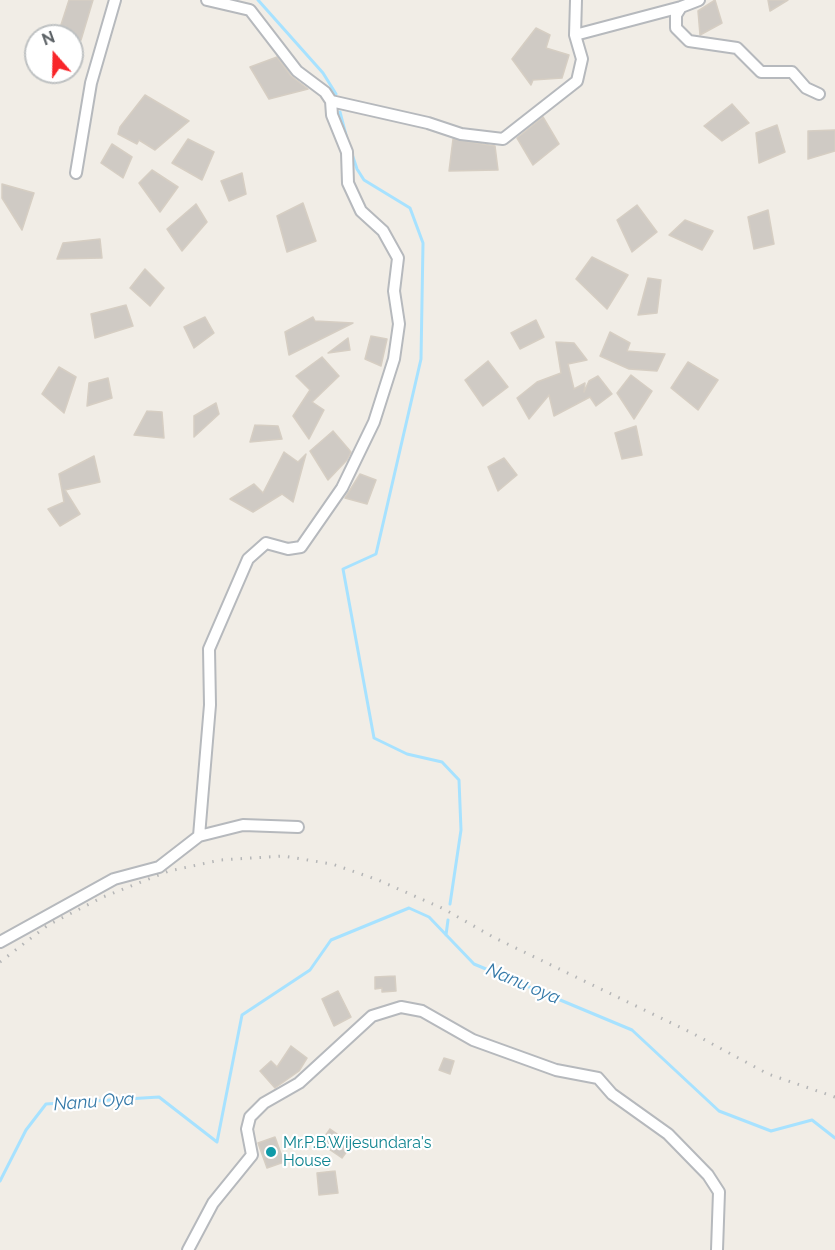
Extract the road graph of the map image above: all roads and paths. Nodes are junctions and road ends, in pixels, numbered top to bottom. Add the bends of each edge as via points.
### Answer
1 (115, 0) edge
2 (207, 0) edge
3 (576, 0) edge
4 (699, 0) edge
5 (681, 6) junction
6 (575, 35) junction
7 (819, 94) dead end
8 (331, 101) junction
9 (76, 173) dead end
10 (298, 827) dead end
11 (199, 836) junction
12 (0, 942) edge
13 (189, 1250) edge
14 (717, 1250) edge

1 - 9 street via 91,83
2 - 8 street via 250,10 297,71
3 - 6 street
4 - 5 street
5 - 6 street
5 - 7 street via 676,28 689,41 737,48 761,72 792,72 806,88
6 - 8 street via 582,59 577,81 502,139 461,134
8 - 11 street via 332,115 347,152 348,183 361,211 382,231 398,258 393,291 399,324 394,359 374,422 342,488 301,547 288,549 266,543 248,559 209,649 210,705
10 - 11 street via 243,825
11 - 12 street via 159,867 114,879
13 - 14 street via 213,1203 252,1155 250,1117 264,1103 300,1083 372,1016 401,1007 422,1011 483,1043 556,1070 598,1078 612,1094 668,1134 708,1175 719,1192

